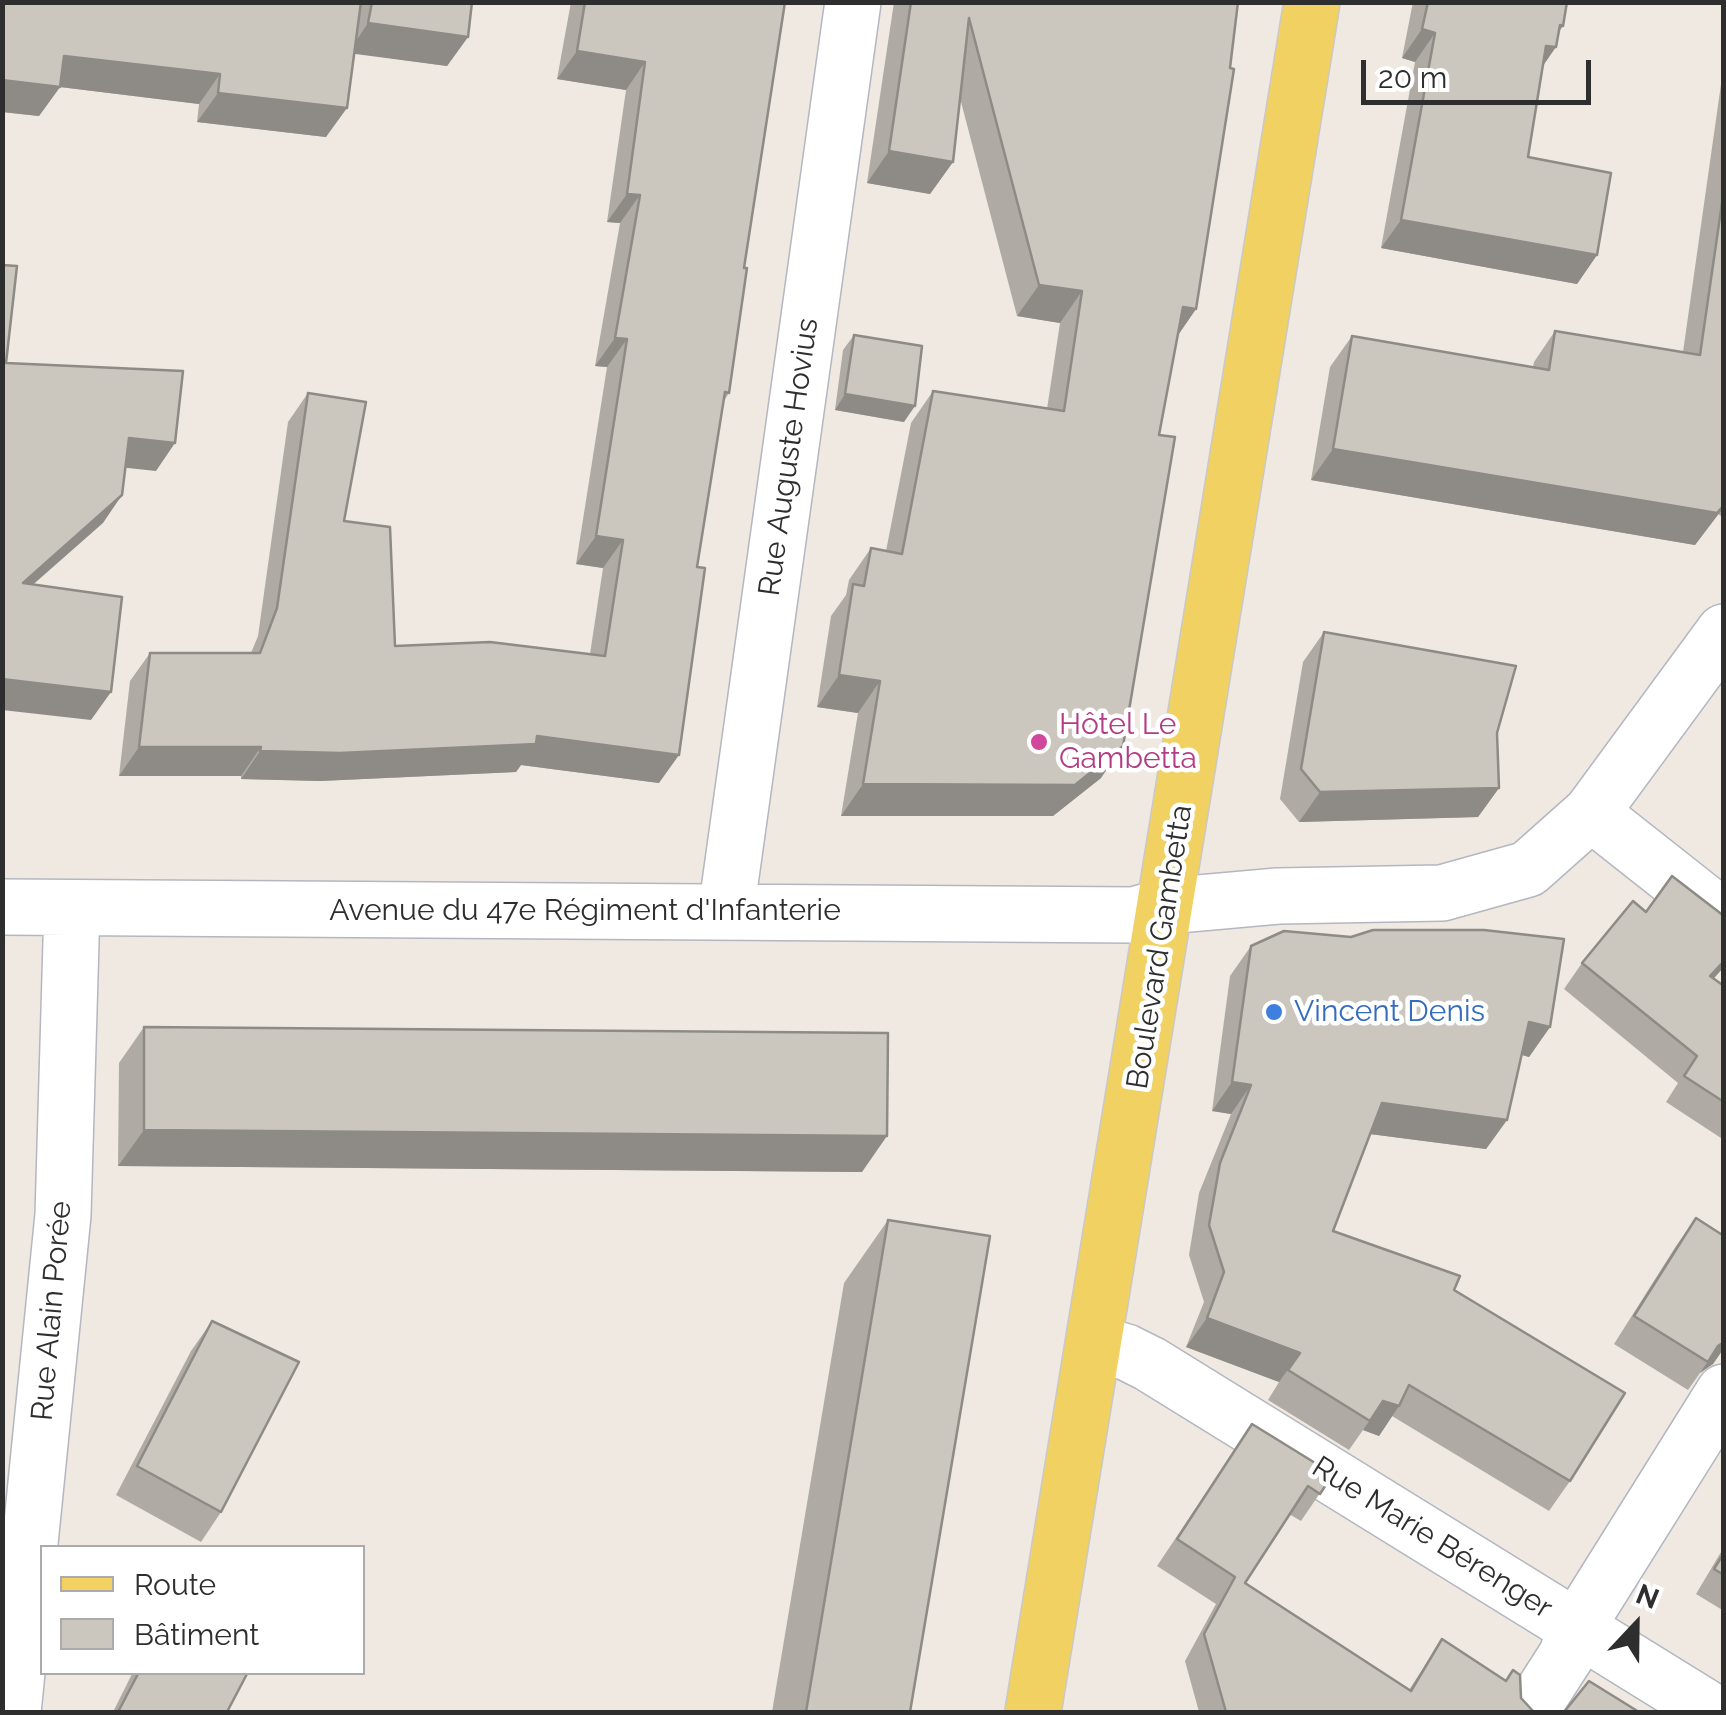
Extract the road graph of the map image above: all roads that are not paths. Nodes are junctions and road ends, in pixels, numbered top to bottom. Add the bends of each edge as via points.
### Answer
1 (853, 2) edge
2 (1312, 2) edge
3 (1724, 632) edge
4 (1591, 813) junction
5 (1166, 906) junction
6 (2, 907) edge
7 (72, 908) junction
8 (726, 912) junction
9 (1724, 918) edge
10 (1094, 1343) junction
11 (1724, 1392) edge
12 (1576, 1627) junction
13 (13, 1712) edge
14 (1033, 1712) edge
15 (1530, 1712) edge
16 (1713, 1712) edge

1 - 8 street, Rue Auguste Hovius
2 - 5 main road, Boulevard Gambetta
3 - 4 street, Avenue du 47e Régiment d'Infanterie
4 - 5 street, Avenue du 47e Régiment d'Infanterie via 1528,869 1442,894 1278,896
4 - 9 street
5 - 8 street, Avenue du 47e Régiment d'Infanterie via 1134,915
5 - 10 main road, Boulevard Gambetta
6 - 7 street, Avenue du 47e Régiment d'Infanterie
7 - 8 street, Avenue du 47e Régiment d'Infanterie
7 - 13 street, Rue Alain Porée via 63,1215
10 - 12 street, Rue Marie Bérenger via 1150,1364
10 - 14 main road, Boulevard Gambetta
11 - 12 street
12 - 15 street via 1566,1656
12 - 16 street, Rue Marie Bérenger

